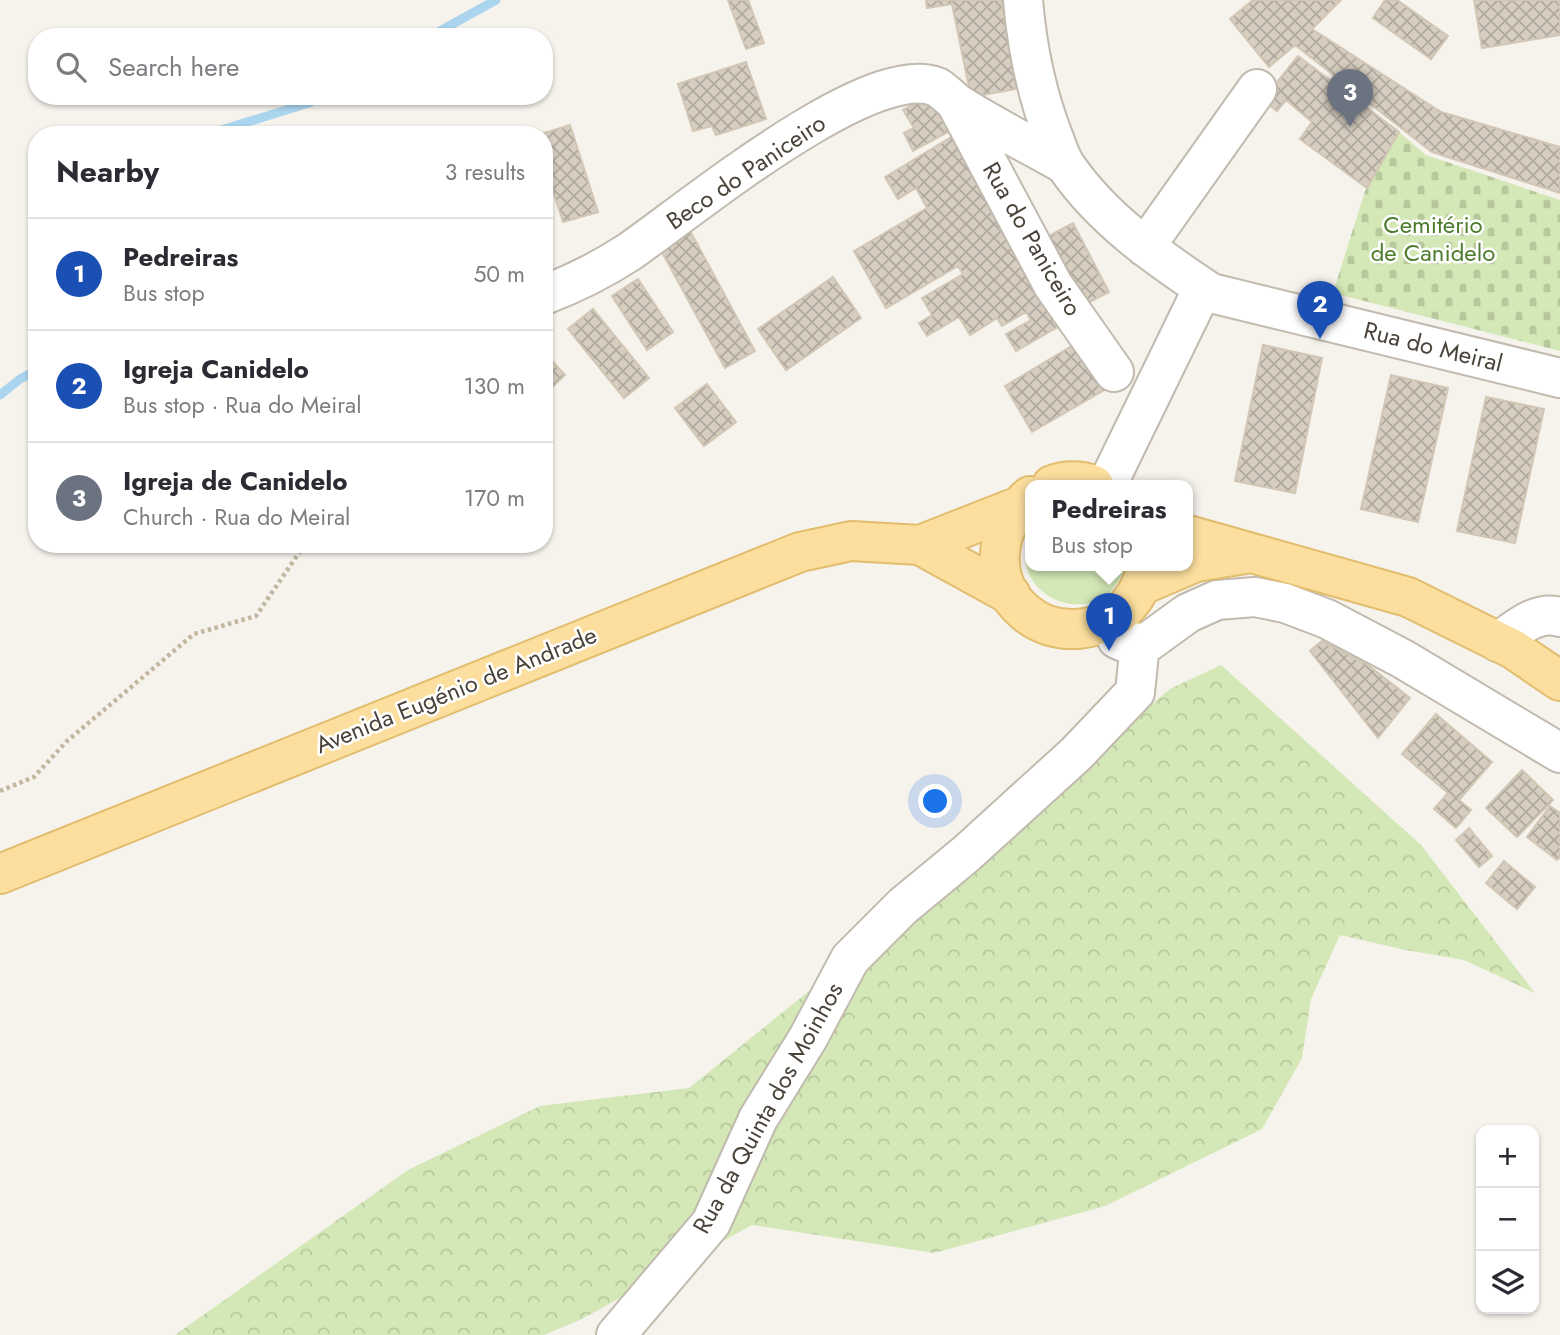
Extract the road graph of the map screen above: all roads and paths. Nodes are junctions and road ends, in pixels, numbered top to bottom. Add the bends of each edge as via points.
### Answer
1 (1023, 0) edge
2 (1257, 89) dead end
3 (956, 103) junction
4 (1064, 164) junction
5 (1145, 247) junction
6 (1203, 288) junction
7 (553, 291) edge
8 (1114, 372) dead end
9 (1560, 378) edge
10 (1109, 480) edge
11 (1024, 501) edge
12 (1193, 536) edge
13 (920, 545) junction
14 (299, 553) edge
15 (1254, 553) junction
16 (1193, 563) edge
17 (1144, 575) edge
18 (1011, 595) junction
19 (1560, 617) edge
20 (1093, 627) junction
21 (1499, 642) junction
22 (1140, 643) junction
23 (1560, 681) edge
24 (1560, 753) edge
25 (0, 791) edge
26 (0, 874) edge
27 (617, 1335) edge

1 - 4 street via 1042,108
2 - 5 street
3 - 4 street, Beco do Paniceiro
3 - 7 street, Beco do Paniceiro via 937,87 915,83 873,93 803,128 627,253
3 - 8 street, Rua do Paniceiro via 1053,285
4 - 5 street, Rua do Meiral via 1097,203
5 - 6 street, Rua do Meiral
6 - 9 street, Rua do Meiral
6 - 10 street
11 - 13 main road, Avenida Eugénio de Andrade
11 - 18 main road, Avenida Eugénio de Andrade via 1005,527 999,549 1001,573
12 - 15 main road
13 - 18 main road, Avenida Eugénio de Andrade
13 - 26 main road, Avenida Eugénio de Andrade via 851,541 800,552
14 - 25 path via 256,616 194,634 66,741 34,777
15 - 16 main road
15 - 21 main road via 1408,597
17 - 20 main road via 1129,604
18 - 20 main road, Avenida Eugénio de Andrade via 1026,613 1046,625
19 - 21 street via 1538,616
20 - 22 street via 1126,643
21 - 23 main road
22 - 24 street via 1217,600 1255,597 1285,603 1402,659
22 - 27 street, Rua da Quinta dos Moinhos via 1135,692 1076,754 903,906 850,959 758,1119 711,1223

